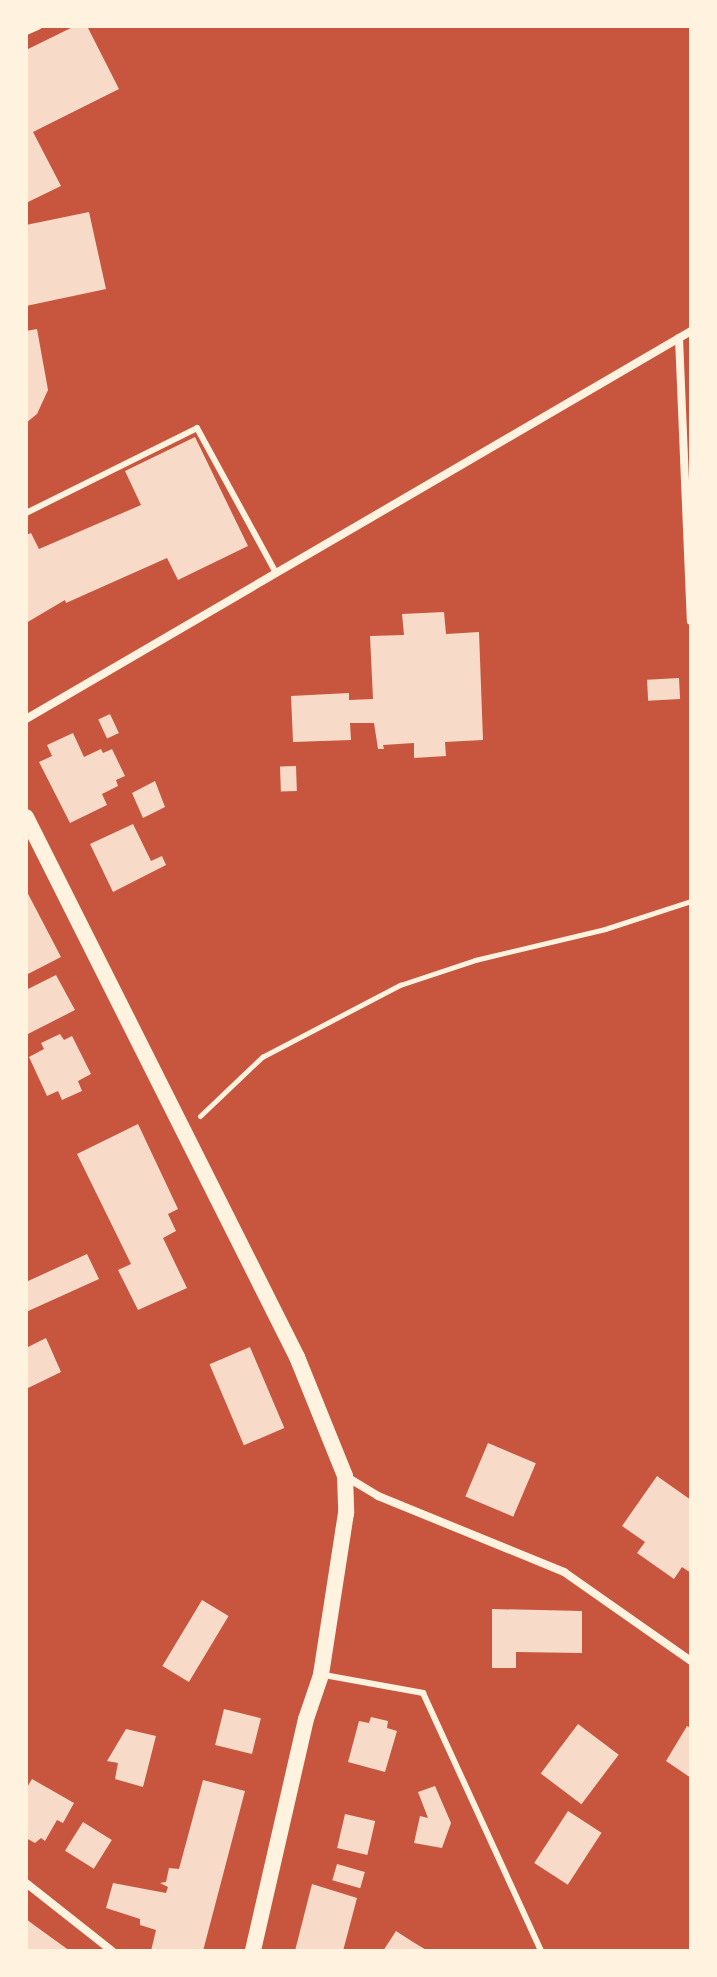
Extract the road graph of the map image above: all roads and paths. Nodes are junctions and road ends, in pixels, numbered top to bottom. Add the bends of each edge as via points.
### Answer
1 (38, 26) edge
2 (26, 31) edge
3 (691, 331) edge
4 (679, 338) junction
5 (26, 513) edge
6 (276, 573) junction
7 (691, 621) edge
8 (26, 719) edge
9 (26, 817) edge
10 (691, 901) edge
11 (185, 1130) junction
12 (345, 1476) junction
13 (691, 1661) edge
14 (321, 1675) junction
15 (26, 1883) edge
16 (112, 1951) edge
17 (253, 1951) edge
18 (541, 1951) edge

1 - 2 street
3 - 4 street
4 - 6 street
4 - 7 street
5 - 6 lane via 197,428
6 - 8 street
9 - 11 main road
10 - 11 path via 400,985 262,1057
11 - 12 main road via 297,1357
12 - 13 street via 378,1496 564,1572
12 - 14 main road via 346,1513
14 - 17 main road via 306,1719
14 - 18 lane via 423,1693
15 - 16 street

